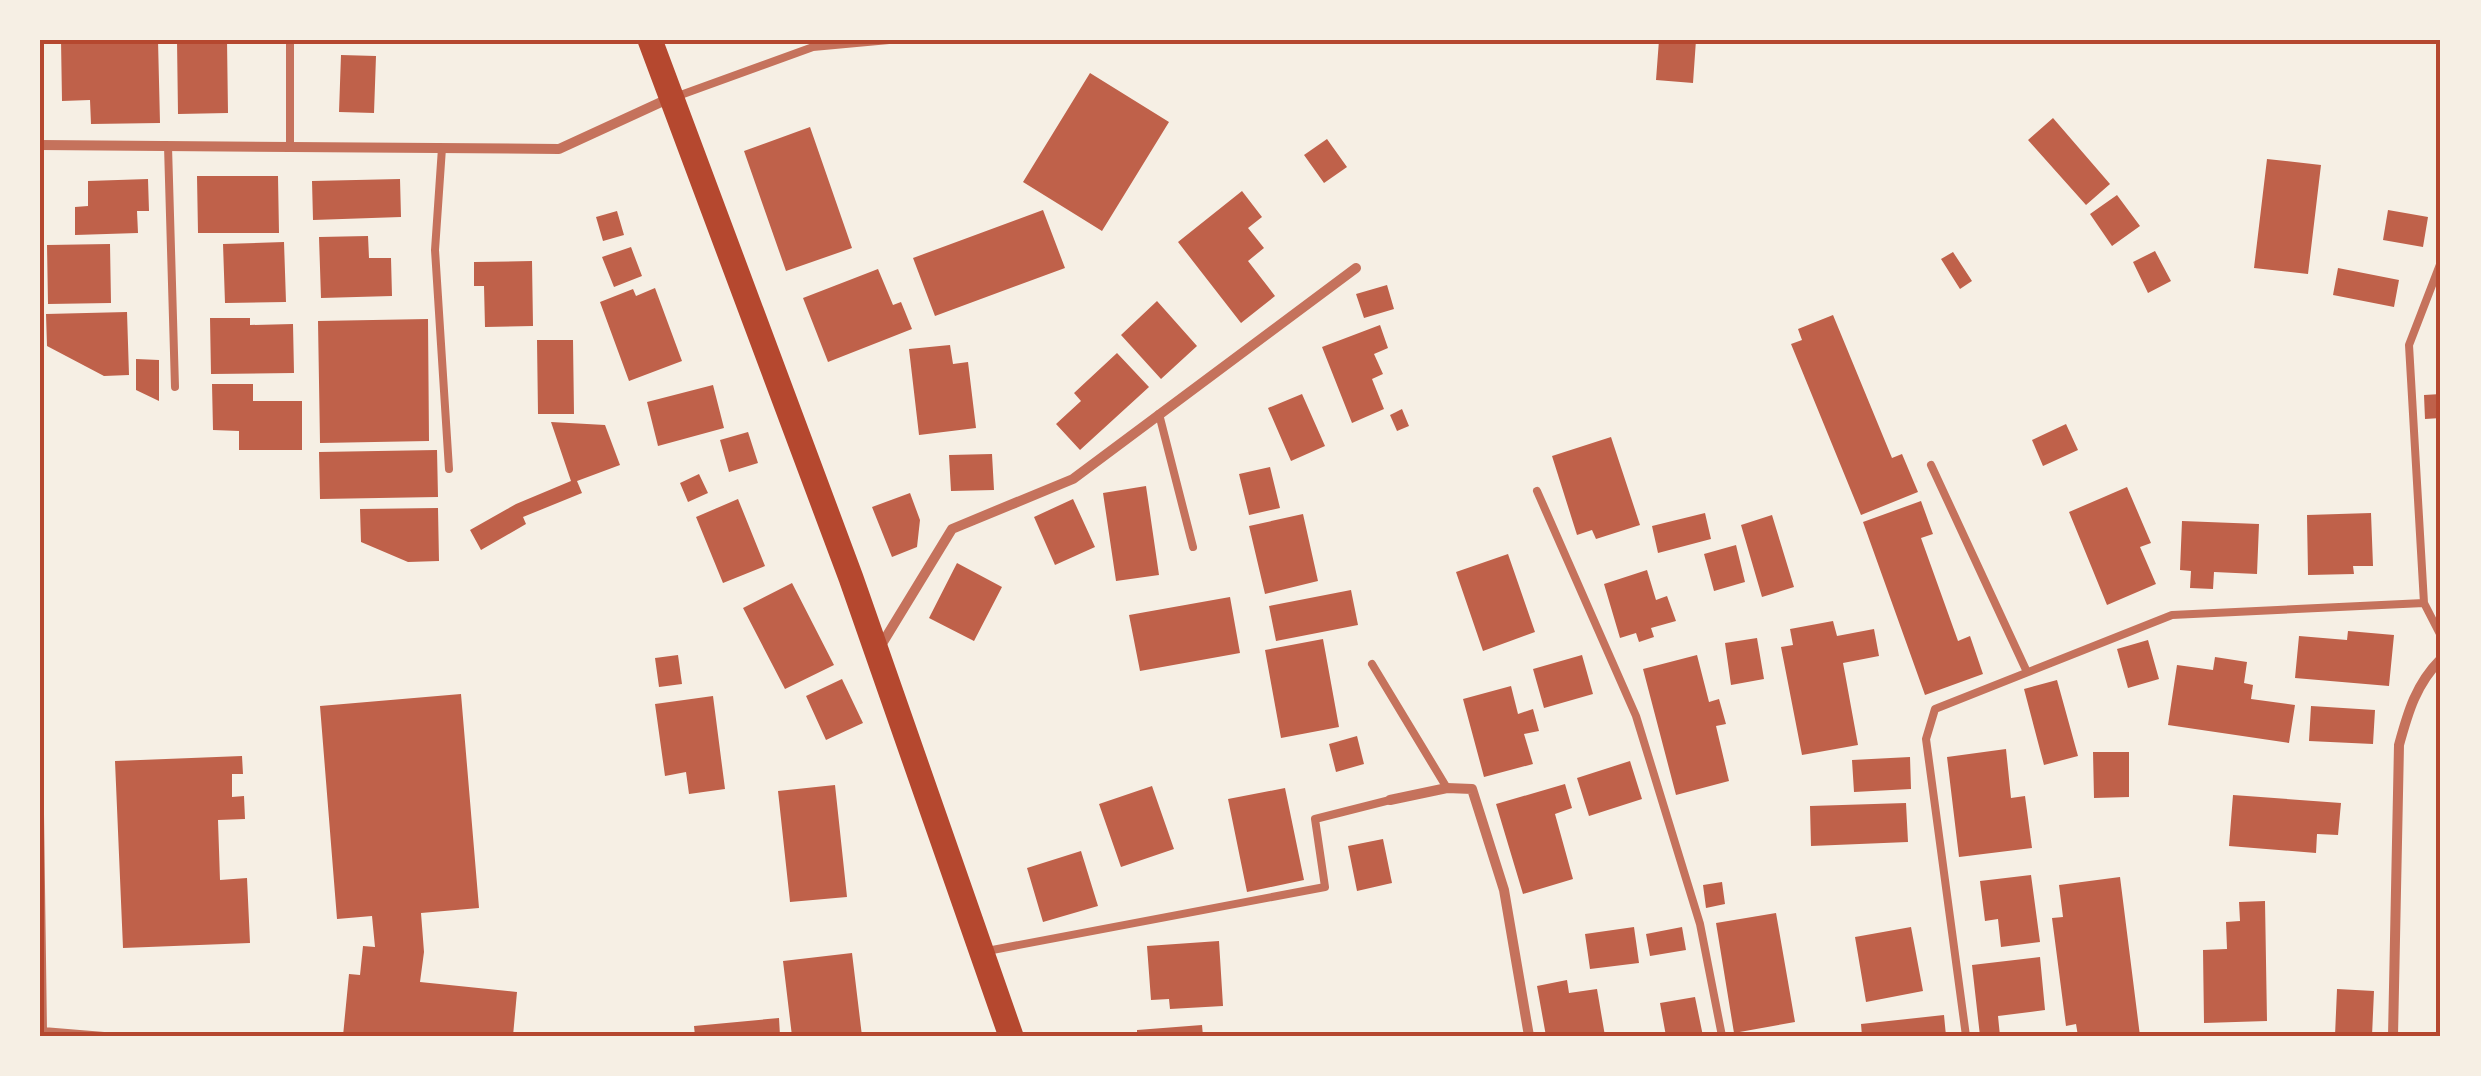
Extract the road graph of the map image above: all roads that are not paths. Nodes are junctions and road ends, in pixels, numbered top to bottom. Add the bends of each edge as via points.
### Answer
1 (290, 40) edge
2 (650, 40) edge
3 (890, 40) edge
4 (670, 98) junction
5 (40, 145) edge
6 (168, 146) junction
7 (290, 148) junction
8 (442, 148) junction
9 (2441, 262) edge
10 (1356, 268) dead end
11 (175, 387) dead end
12 (1160, 414) junction
13 (1931, 465) dead end
14 (449, 469) dead end
15 (1537, 492) dead end
16 (1193, 546) dead end
17 (2424, 602) junction
18 (2441, 636) edge
19 (876, 652) junction
20 (2441, 659) edge
21 (1372, 664) dead end
22 (2026, 672) junction
23 (1446, 788) junction
24 (1390, 800) joint
25 (40, 814) edge
26 (982, 952) junction
27 (104, 1036) edge
28 (1011, 1036) edge
29 (1529, 1036) edge
30 (1722, 1036) edge
31 (1966, 1036) edge
32 (2393, 1036) edge

1 - 7 lane
2 - 4 main road
3 - 4 lane via 813,47
4 - 8 street via 559,149
4 - 19 main road
5 - 6 street
6 - 7 street
6 - 11 lane
7 - 8 street
8 - 14 lane via 435,250
9 - 17 lane via 2409,345
10 - 12 street
12 - 16 lane
12 - 19 street via 1072,479 952,529
13 - 22 lane
15 - 30 lane via 1636,716 1700,924
17 - 18 lane
17 - 22 lane via 2172,615
19 - 26 main road
20 - 32 street via 2408,708 2399,745
21 - 23 lane
22 - 31 lane via 1935,709 1926,739
23 - 24 street
23 - 29 street via 1472,789 1504,890
24 - 26 lane via 1315,819 1325,887
25 - 27 lane via 43,1030
26 - 28 main road

